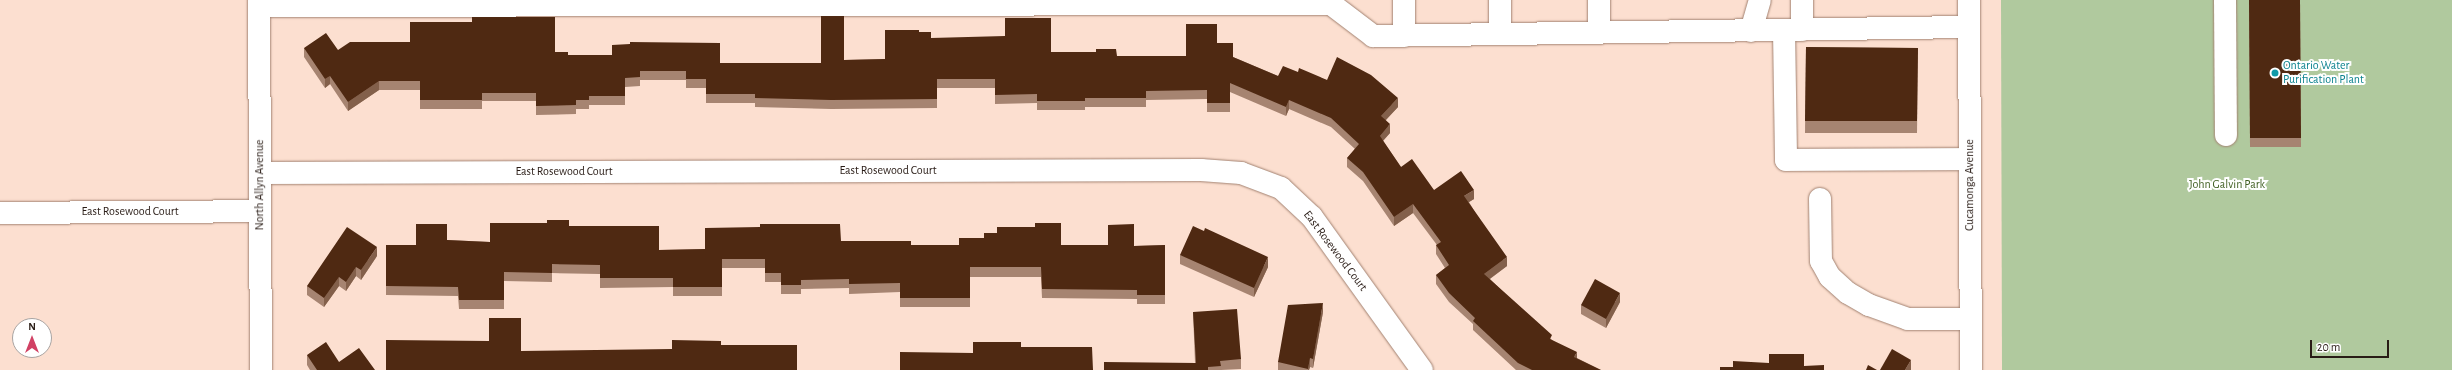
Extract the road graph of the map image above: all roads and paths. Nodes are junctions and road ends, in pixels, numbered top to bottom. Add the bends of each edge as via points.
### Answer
1 (1404, 0) edge
2 (1500, 0) edge
3 (1599, 0) edge
4 (1760, 0) edge
5 (1802, 0) edge
6 (1969, 0) edge
7 (2225, 0) edge
8 (1331, 2) edge
9 (259, 3) edge
10 (1969, 27) junction
11 (1793, 30) junction
12 (1751, 31) junction
13 (1600, 33) junction
14 (1500, 34) junction
15 (1404, 36) junction
16 (2226, 136) dead end
17 (1970, 159) junction
18 (260, 173) junction
19 (1820, 199) dead end
20 (260, 211) junction
21 (0, 213) edge
22 (1971, 319) junction
23 (261, 370) edge
24 (1422, 370) edge
25 (1971, 370) edge

1 - 15 street
2 - 14 street
3 - 13 street
4 - 12 street
5 - 11 street
6 - 10 street, Cucamonga Avenue
7 - 16 street
8 - 9 street
8 - 15 street via 1373,36
9 - 18 street, North Allyn Avenue
10 - 11 street
10 - 17 street, Cucamonga Avenue
11 - 12 street
11 - 17 street via 1786,160
12 - 13 street
13 - 14 street
14 - 15 street
17 - 22 street, Cucamonga Avenue
18 - 20 street, North Allyn Avenue
18 - 24 street, East Rosewood Court via 1193,170 1241,173 1281,188 1312,217
19 - 22 street via 1821,260 1830,277 1848,293 1869,305 1908,319
20 - 21 street, East Rosewood Court
20 - 23 street, North Allyn Avenue
22 - 25 street, Cucamonga Avenue

